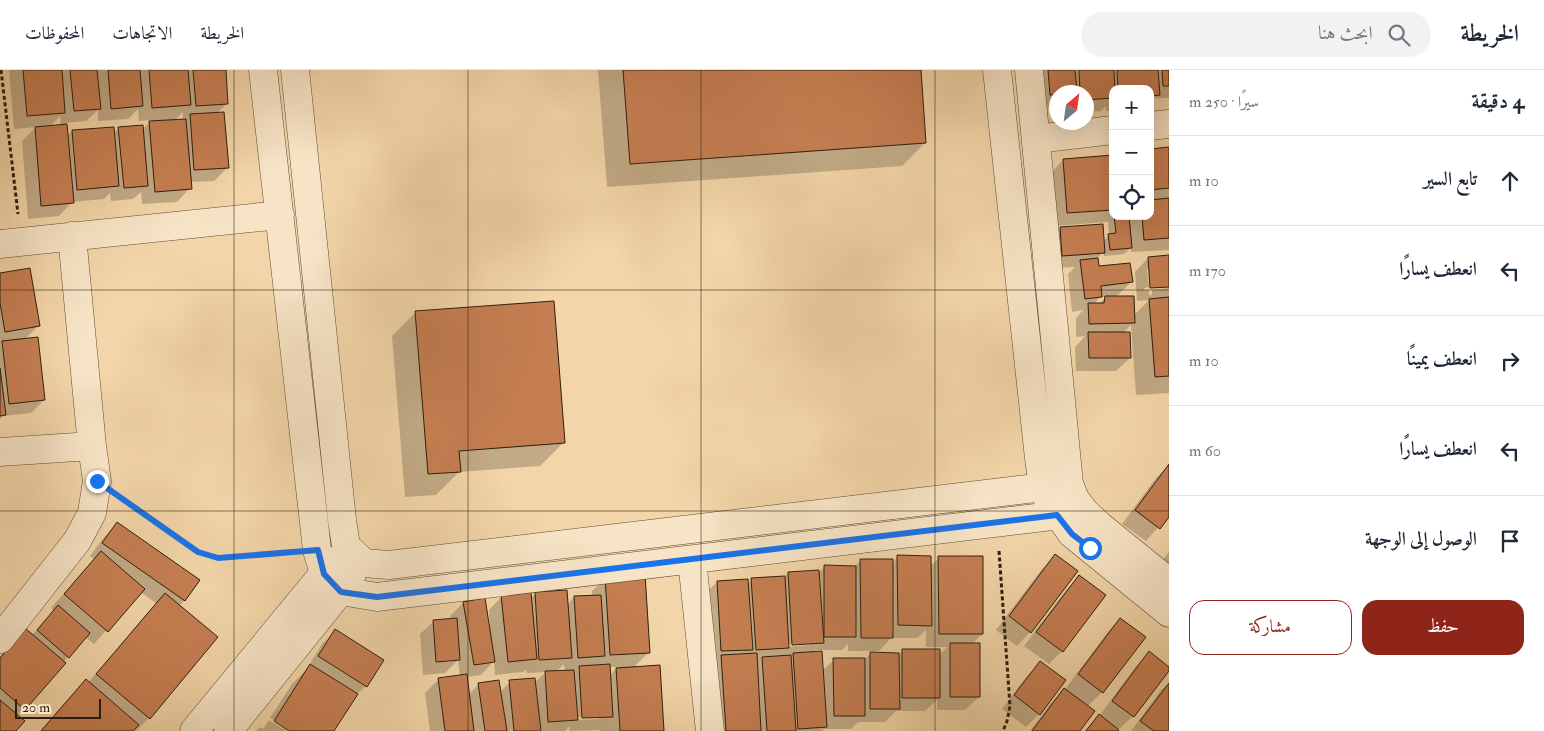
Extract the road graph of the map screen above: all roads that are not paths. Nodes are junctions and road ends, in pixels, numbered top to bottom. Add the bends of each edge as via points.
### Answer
1 (264, 70) edge
2 (295, 70) edge
3 (997, 70) edge
4 (1029, 70) edge
5 (1169, 124) edge
6 (1154, 126) edge
7 (1109, 131) edge
8 (1037, 149) junction
9 (1007, 164) junction
10 (280, 214) junction
11 (72, 236) junction
12 (11, 243) edge
13 (92, 446) junction
14 (0, 452) edge
15 (1056, 485) junction
16 (1085, 512) junction
17 (1057, 515) junction
18 (355, 555) junction
19 (692, 560) junction
20 (327, 572) junction
21 (1169, 582) edge
22 (1169, 613) edge
23 (0, 640) edge
24 (194, 731) edge
25 (228, 731) edge
26 (710, 731) edge

1 - 10 street
2 - 18 street via 342,520
3 - 9 street
4 - 8 street
5 - 6 street
7 - 8 street
8 - 9 street
8 - 15 street
9 - 15 street via 1039,458
10 - 11 street
10 - 20 street
11 - 12 street
11 - 13 street
13 - 14 street
13 - 23 street via 97,481 92,513 77,541
15 - 16 street via 1075,499
15 - 17 street via 1049,502
15 - 18 street via 389,565
16 - 17 street
16 - 21 street
17 - 19 street
17 - 22 street via 1072,534
18 - 20 street
19 - 20 street via 377,597
19 - 26 street
20 - 24 street
20 - 25 street

